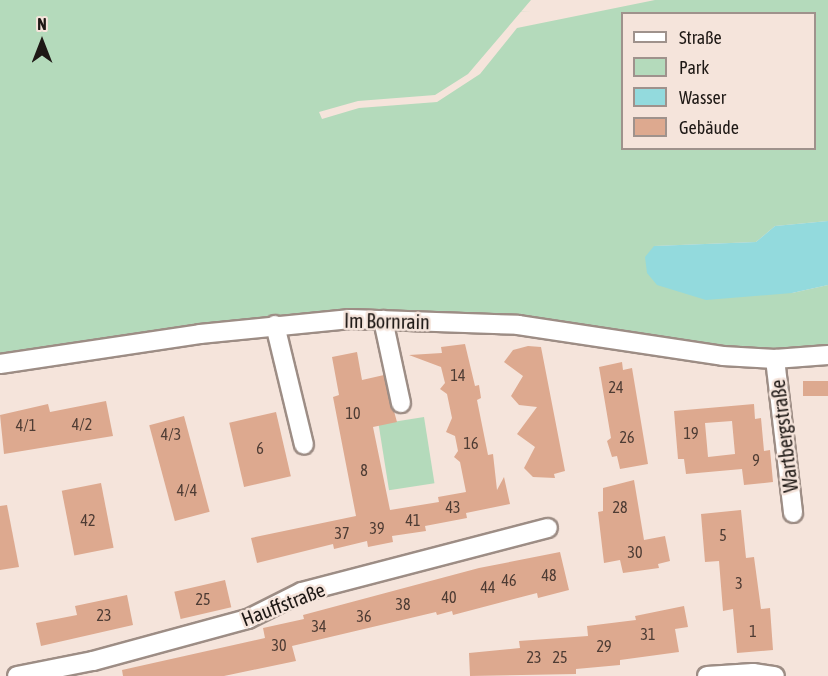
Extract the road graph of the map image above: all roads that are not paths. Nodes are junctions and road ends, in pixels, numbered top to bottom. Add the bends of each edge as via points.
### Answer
1 (383, 320) junction
2 (275, 325) junction
3 (828, 355) edge
4 (775, 359) junction
5 (0, 364) edge
6 (401, 403) dead end
7 (304, 445) dead end
8 (793, 513) dead end
9 (548, 528) dead end
10 (96, 668) edge
11 (17, 676) edge
12 (706, 676) edge
13 (775, 676) edge

1 - 2 street, Im Bornrain
1 - 4 street, Im Bornrain via 518,326 643,346
1 - 6 street
2 - 5 street, Im Bornrain
2 - 7 street
3 - 4 street, Im Bornrain
4 - 8 street, Wartbergstraße
9 - 10 street, Hauffstraße via 302,592 248,619
10 - 11 street, Hauffstraße
12 - 13 street

